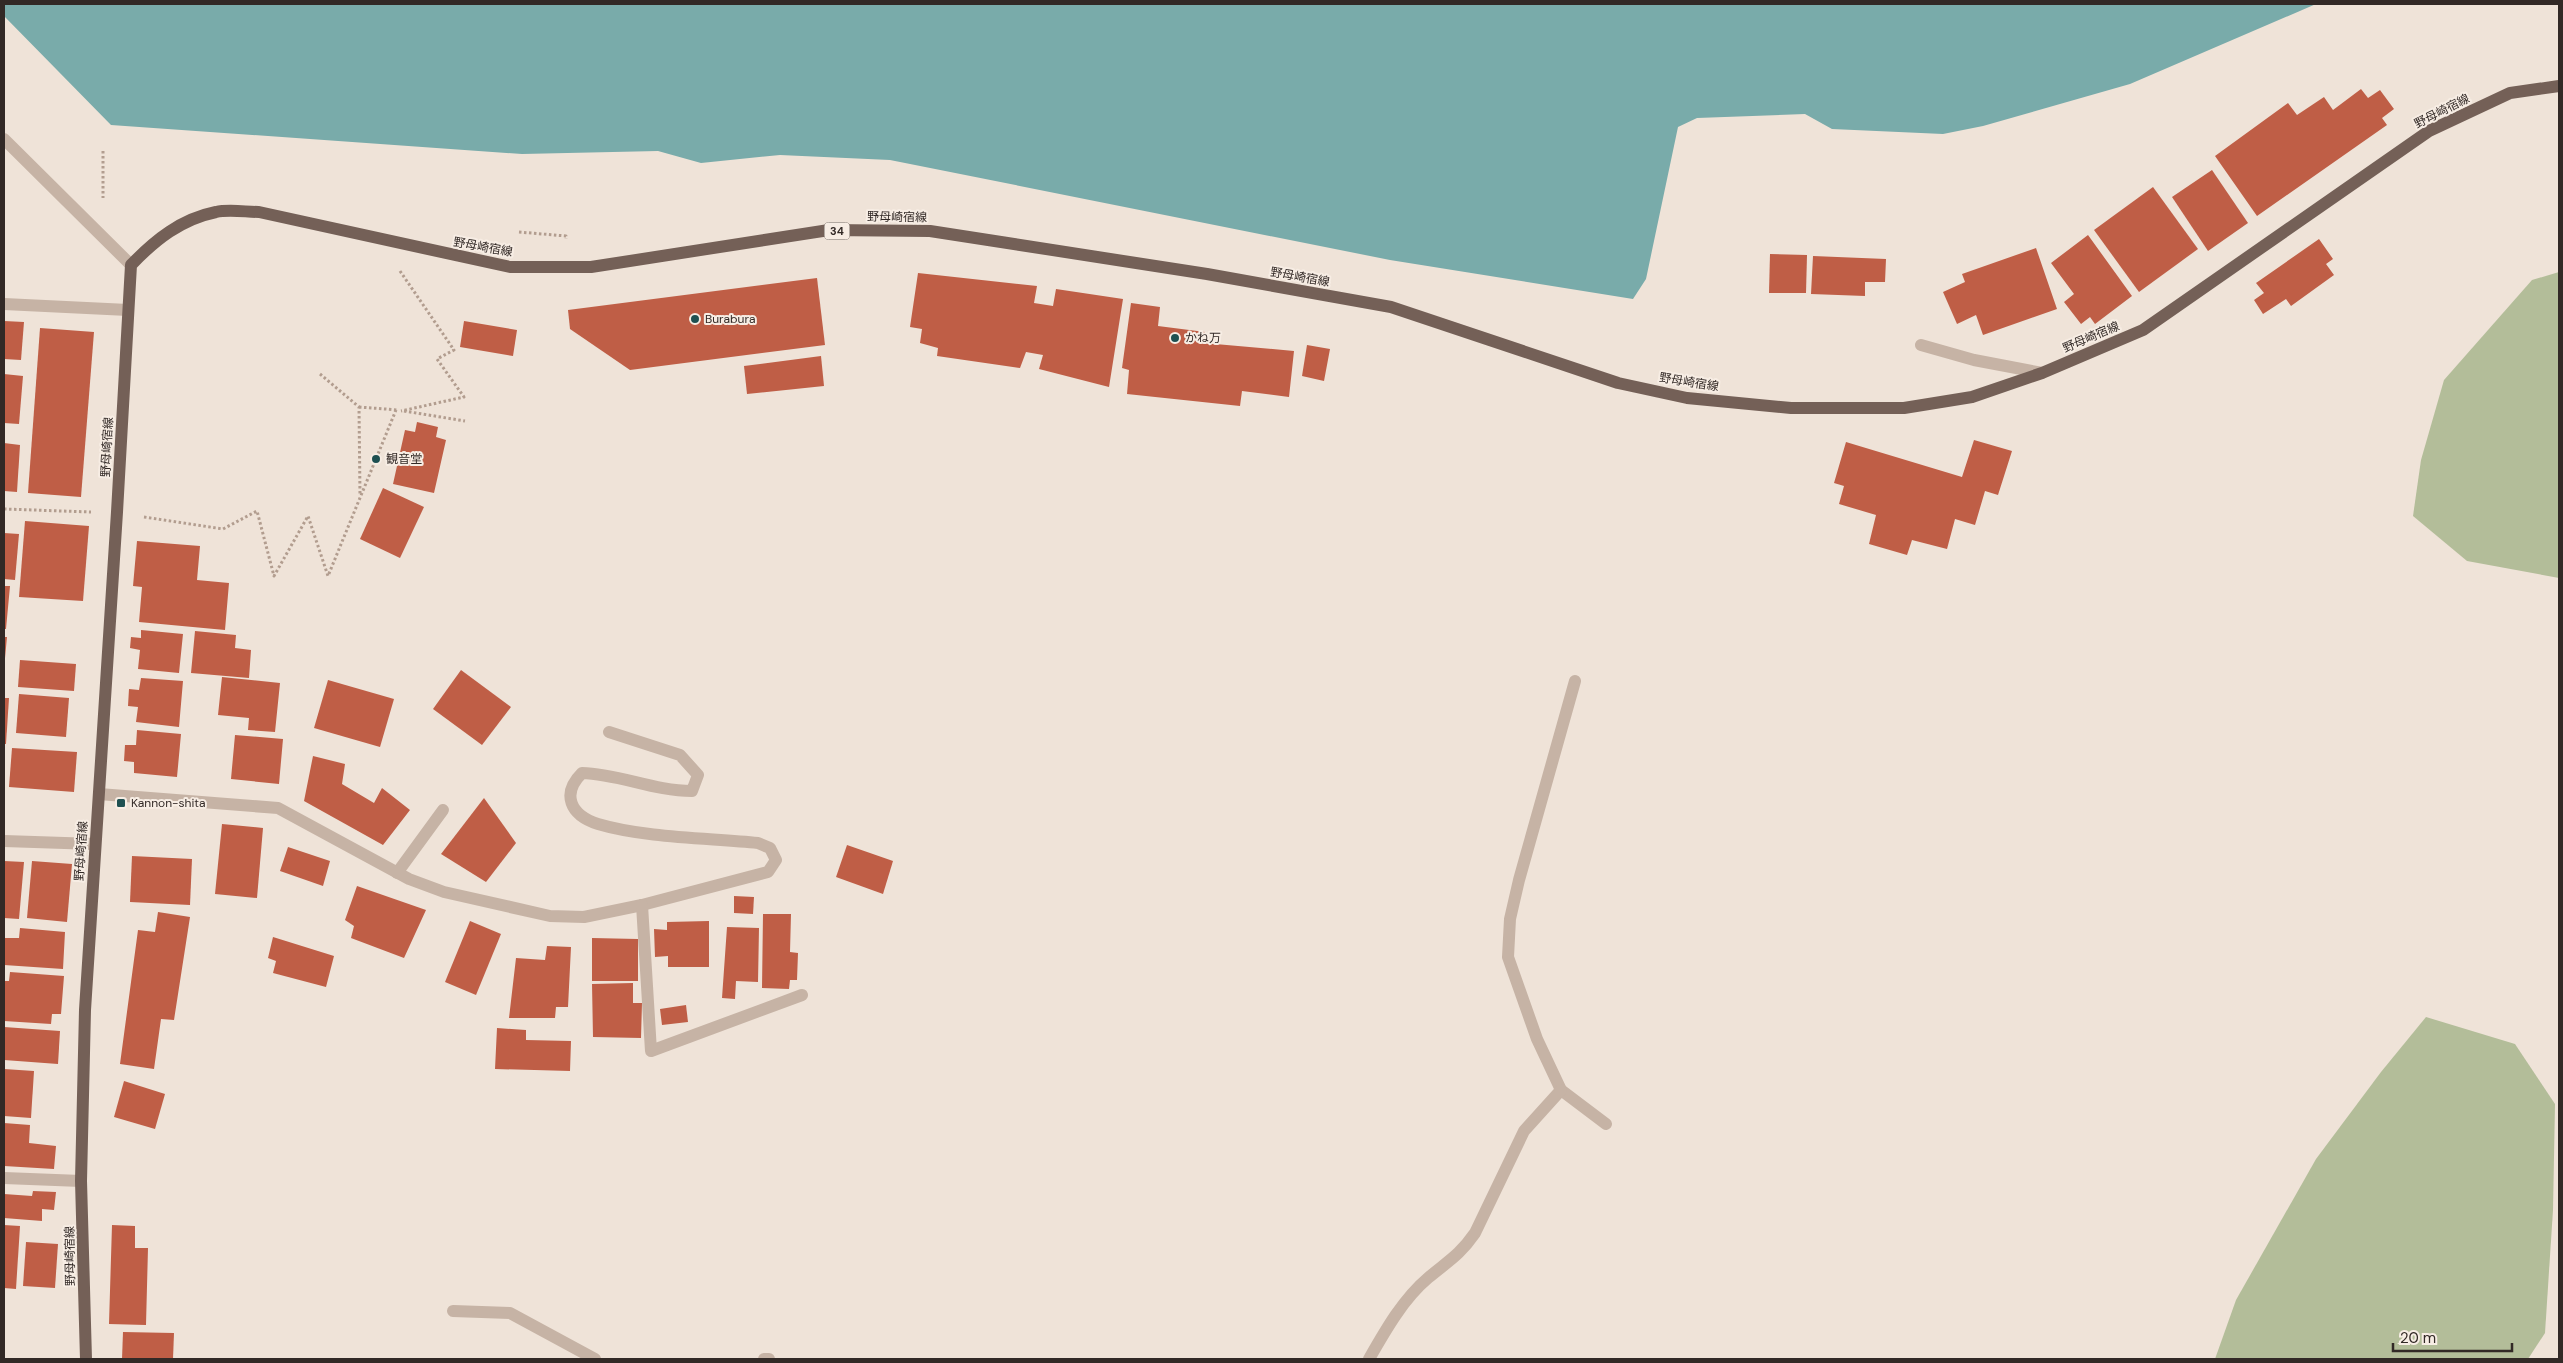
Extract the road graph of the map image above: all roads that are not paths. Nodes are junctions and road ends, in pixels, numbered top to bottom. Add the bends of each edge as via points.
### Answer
1 (2559, 86) edge
2 (4, 139) edge
3 (131, 266) junction
4 (4, 304) edge
5 (128, 310) junction
6 (1921, 345) dead end
7 (2042, 373) junction
8 (1575, 681) dead end
9 (608, 732) dead end
10 (99, 794) junction
11 (442, 810) dead end
12 (4, 841) edge
13 (95, 844) junction
14 (397, 873) junction
15 (642, 905) junction
16 (802, 995) dead end
17 (1560, 1090) junction
18 (1606, 1124) dead end
19 (4, 1178) edge
20 (81, 1181) junction
21 (454, 1311) dead end
22 (86, 1359) edge
23 (595, 1359) edge
24 (764, 1359) edge
25 (769, 1359) edge
26 (1369, 1359) edge

1 - 7 main road, 野母崎宿線 / 34 via 2510,92 2429,131 2143,330
2 - 3 street
3 - 5 main road, 野母崎宿線
3 - 7 main road, 野母崎宿線 / 34 via 154,241 184,223 217,212 260,212 510,267 591,267 829,230 930,231 1197,272 1391,307 1618,383 1686,398 1791,408 1904,408 1972,398
4 - 5 street
5 - 10 main road, 野母崎宿線
6 - 7 street via 1974,360
8 - 17 street via 1519,880 1510,919 1508,957 1537,1039
9 - 15 street via 680,755 698,776 692,791 678,791 600,773 582,773 572,783 569,796 571,804 580,813 597,823 645,833 758,843 770,848 776,860 768,872
10 - 13 main road, 野母崎宿線
10 - 14 street via 278,808
11 - 14 street
12 - 13 street
13 - 20 main road, 野母崎宿線 via 85,1010
14 - 15 street via 444,892 550,916 584,917
15 - 16 street via 651,1052
17 - 18 street
17 - 26 street via 1524,1131 1467,1245 1451,1262 1427,1279 1401,1309
19 - 20 street
20 - 22 main road, 野母崎宿線
21 - 23 street via 510,1313
24 - 25 street

